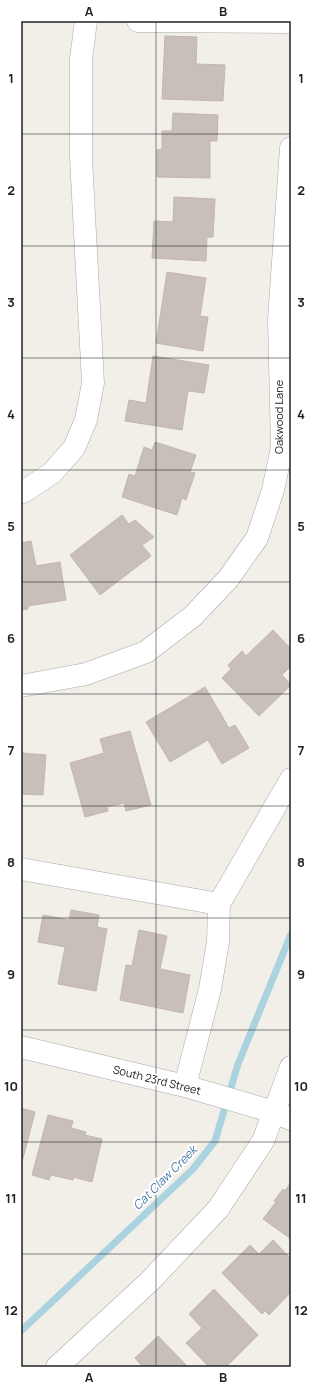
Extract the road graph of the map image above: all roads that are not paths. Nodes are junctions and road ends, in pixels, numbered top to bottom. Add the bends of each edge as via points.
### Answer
1 (86, 21) edge
2 (138, 21) edge
3 (291, 22) edge
4 (291, 148) edge
5 (21, 492) edge
6 (21, 686) edge
7 (291, 779) edge
8 (21, 870) edge
9 (219, 904) junction
10 (21, 1047) edge
11 (291, 1067) edge
12 (185, 1086) junction
13 (282, 1116) edge
14 (57, 1367) edge

1 - 5 street via 81,59 81,158 93,383 86,420 74,448 52,473
2 - 3 street
4 - 6 street, Oakwood Lane via 278,319 282,447 274,490 257,538 228,579 193,616 146,652 86,674
7 - 9 street
8 - 9 street
9 - 12 street via 218,942 210,989
10 - 12 street, South 23rd Street
11 - 13 street
12 - 13 street, South 23rd Street
13 - 14 street via 218,1209 150,1281

